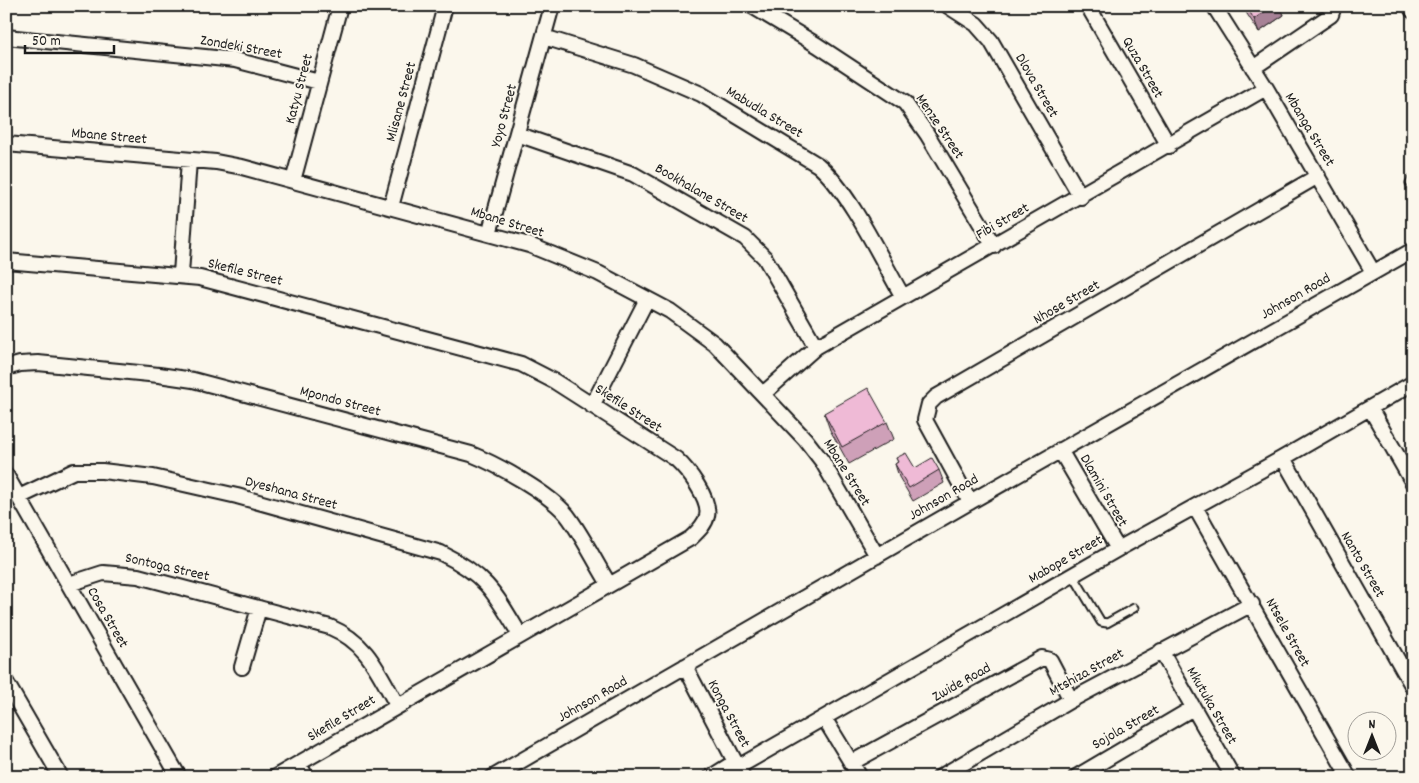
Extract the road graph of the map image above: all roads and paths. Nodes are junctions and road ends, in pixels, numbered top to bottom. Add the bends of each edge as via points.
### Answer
1 (340, 6) edge
2 (445, 6) edge
3 (552, 6) edge
4 (752, 6) edge
5 (948, 6) edge
6 (1088, 6) edge
7 (1214, 6) edge
8 (1334, 6) edge
9 (1410, 6) edge
10 (1413, 11) edge
11 (6, 37) edge
12 (544, 38) junction
13 (1253, 68) junction
14 (319, 82) junction
15 (1266, 88) junction
16 (517, 134) junction
17 (6, 144) edge
18 (1169, 146) junction
19 (189, 160) junction
20 (1318, 176) junction
21 (293, 181) junction
22 (1081, 196) junction
23 (391, 207) junction
24 (489, 234) junction
25 (994, 246) junction
26 (1413, 250) edge
27 (6, 261) edge
28 (1373, 272) junction
29 (181, 274) junction
30 (903, 297) junction
31 (647, 299) junction
32 (816, 347) junction
33 (6, 368) edge
34 (1413, 383) edge
35 (763, 394) junction
36 (592, 406) junction
37 (1370, 408) junction
38 (1060, 450) junction
39 (1283, 458) junction
40 (6, 475) edge
41 (1413, 483) edge
42 (19, 497) junction
43 (970, 502) junction
44 (1195, 507) junction
45 (1118, 549) junction
46 (877, 556) junction
47 (1073, 575) junction
48 (69, 584) junction
49 (609, 584) junction
50 (1252, 604) junction
51 (259, 608) junction
52 (1134, 608) dead end
53 (520, 634) junction
54 (1161, 651) junction
55 (685, 666) junction
56 (242, 667) dead end
57 (6, 682) edge
58 (1413, 687) edge
59 (1071, 700) junction
60 (397, 705) junction
61 (1192, 708) junction
62 (824, 718) junction
63 (852, 763) junction
64 (299, 764) junction
65 (739, 769) edge
66 (1229, 775) edge
67 (61, 777) edge
68 (179, 777) edge
69 (275, 777) edge
70 (306, 777) edge
71 (493, 777) edge
72 (711, 777) edge
73 (860, 777) edge
74 (940, 777) edge
75 (1076, 777) edge
76 (1349, 777) edge

1 - 14 street, Katyu Street
2 - 23 street, Mlisane Street
3 - 12 street, Yoyo Street
4 - 25 street, Menze Street via 905,103
5 - 22 street, Dlova Street via 976,24 991,41
6 - 18 street, Quza Street
7 - 13 street, Mbanga Street
8 - 13 street via 1331,15
9 - 10 street
11 - 14 street, Zondeki Street via 235,60
12 - 16 street, Yoyo Street
12 - 30 street, Mabudla Street via 634,65 702,94 818,165 828,173 844,196
13 - 15 street, Mbanga Street
14 - 21 street, Katyu Street
15 - 18 street, Fibi Street
15 - 20 street, Mbanga Street
16 - 24 street, Yoyo Street
16 - 32 street, Bookhalane Street via 633,174 745,238 765,258
17 - 19 street, Mbane Street
18 - 22 street, Fibi Street
19 - 21 street, Mbane Street via 216,162
19 - 29 street
20 - 28 street, Mbanga Street
20 - 43 street, Nhose Street via 936,397 929,404 925,420
21 - 23 street, Mbane Street
22 - 25 street, Fibi Street
23 - 24 street, Mbane Street
24 - 31 street, Mbane Street via 561,257
25 - 30 street, Fibi Street
26 - 28 street, Johnson Road
27 - 29 street, Skefile Street
28 - 38 street, Johnson Road
29 - 36 street, Skefile Street via 521,364
30 - 32 street, Fibi Street
31 - 35 street, Mbane Street via 692,325
31 - 36 street
32 - 35 street, Fibi Street
33 - 49 street, Mpondo Street via 38,363 193,380 471,454 510,474 558,506 574,525
34 - 37 street, Mabope Street
35 - 46 street, Mbane Street via 822,461
36 - 49 street, Skefile Street via 676,459 691,476 708,506 705,522 691,538
37 - 39 street, Mabope Street
37 - 41 street
38 - 43 street, Johnson Road
38 - 45 street, Dlamini Street
39 - 44 street, Mabope Street
39 - 58 street, Nanto Street
40 - 42 street, Cosa Street
42 - 48 street, Cosa Street
42 - 53 street, Dyeshana Street via 62,475 86,470 153,477 237,496 440,552 485,580
43 - 46 street, Johnson Road
44 - 45 street, Mabope Street
44 - 50 street, Ntsele Street
45 - 47 street, Mabope Street
46 - 55 street, Johnson Road
47 - 52 lane via 1101,622 1108,623
47 - 62 street, Mabope Street
48 - 51 street, Sontoga Street via 103,572 118,573 166,582
48 - 68 street, Cosa Street
49 - 53 street, Skefile Street
50 - 54 street, Mtshiza Street
50 - 76 street, Ntsele Street
51 - 56 street
51 - 60 street, Sontoga Street via 330,627 354,640 372,661
53 - 60 street, Skefile Street
54 - 59 street, Mtshiza Street
54 - 61 street, Mkutuka Street
55 - 65 street, Konga Street
55 - 71 street, Johnson Road
57 - 67 street
59 - 63 street, Zwide Road via 1050,660 1042,658
59 - 74 street, Mtshiza Street
60 - 64 street, Skefile Street
61 - 66 street, Mkutuka Street
61 - 75 street, Sojola Street
62 - 63 street
62 - 65 street, Mabope Street
63 - 73 street
64 - 69 street, Skefile Street
64 - 70 street
65 - 72 street, Mabope Street

